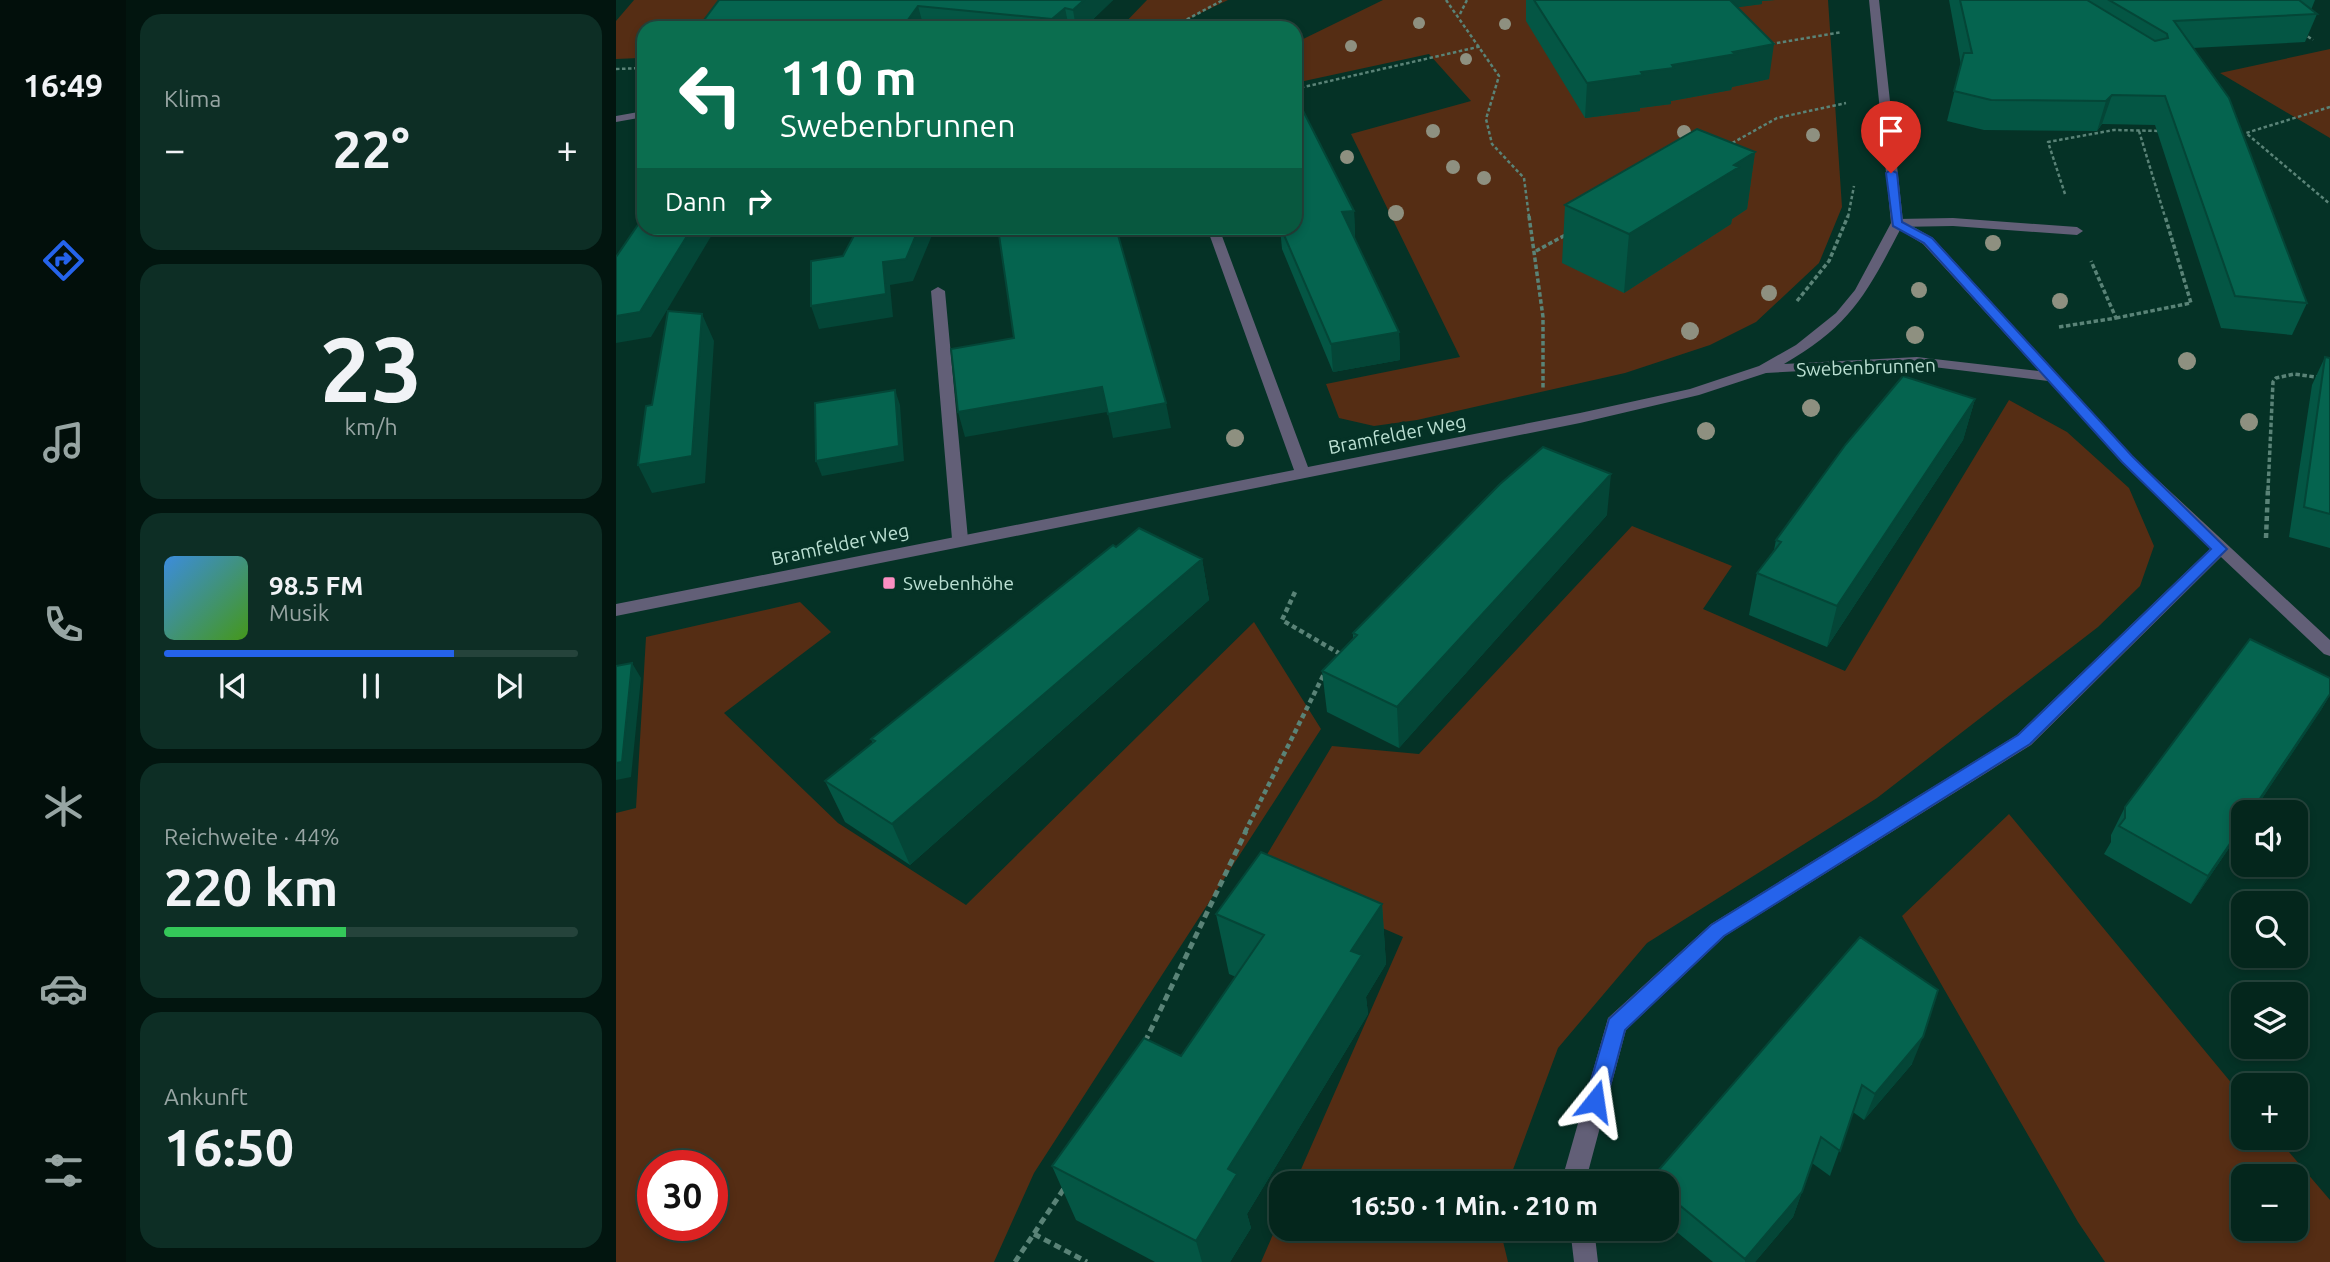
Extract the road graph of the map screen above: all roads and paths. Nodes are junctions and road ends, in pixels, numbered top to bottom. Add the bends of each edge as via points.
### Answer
1 (1223, 0) edge
2 (1446, 0) edge
3 (1468, 0) edge
4 (1874, 0) edge
5 (1460, 14) junction
6 (1184, 21) edge
7 (1843, 21) dead end
8 (2295, 26) edge
9 (1843, 32) junction
10 (2313, 40) edge
11 (1844, 44) dead end
12 (1482, 46) junction
13 (1761, 46) edge
14 (637, 68) edge
15 (616, 69) edge
16 (1302, 87) edge
17 (1846, 94) dead end
18 (2330, 107) edge
19 (637, 115) edge
20 (616, 119) edge
21 (2139, 131) dead end
22 (1717, 151) edge
23 (1854, 186) dead end
24 (2330, 204) edge
25 (1897, 223) junction
26 (1572, 231) edge
27 (2077, 231) dead end
28 (1216, 235) edge
29 (1536, 251) junction
30 (938, 291) dead end
31 (1793, 306) dead end
32 (2116, 318) dead end
33 (1764, 369) junction
34 (2051, 377) junction
35 (2330, 379) edge
36 (1543, 400) dead end
37 (1302, 472) junction
38 (960, 539) junction
39 (2220, 549) junction
40 (2264, 590) junction
41 (1295, 592) dead end
42 (616, 610) edge
43 (1351, 645) edge
44 (2330, 650) edge
45 (1342, 655) junction
46 (1335, 662) edge
47 (1329, 669) edge
48 (1142, 1049) edge
49 (1576, 1171) edge
50 (1070, 1178) edge
51 (1034, 1234) junction
52 (1583, 1241) edge
53 (1015, 1262) edge
54 (1087, 1262) edge
55 (1586, 1262) edge

1 - 6 path
2 - 5 path
3 - 5 path
4 - 25 street
5 - 12 path via 1462,25
7 - 9 path
8 - 10 path
9 - 11 path
9 - 13 path
12 - 16 path
12 - 29 path via 1499,76 1486,119 1492,144 1524,178
14 - 15 path
17 - 22 path via 1846,103 1777,118
18 - 24 path via 2246,133
19 - 20 street
21 - 32 path via 2191,303
23 - 31 path via 1849,220 1834,258
25 - 27 street
25 - 33 street, Bramfelder Weg via 1861,291 1841,316 1801,348
25 - 34 street via 1928,240
26 - 29 path
28 - 37 street
29 - 36 path via 1543,317
30 - 38 street
33 - 34 street, Swebenbrunnen via 1917,361
33 - 37 street, Bramfelder Weg via 1694,392 1605,412
34 - 39 street
35 - 40 path via 2294,374 2273,382
37 - 38 street, Bramfelder Weg
38 - 42 street, Bramfelder Weg
39 - 40 street
39 - 49 street via 2024,740 1718,930 1616,1025
40 - 44 street
41 - 45 path via 1282,620
43 - 45 path
45 - 46 path
47 - 48 path via 1228,866
50 - 51 path
51 - 53 path
51 - 54 path
52 - 55 street

